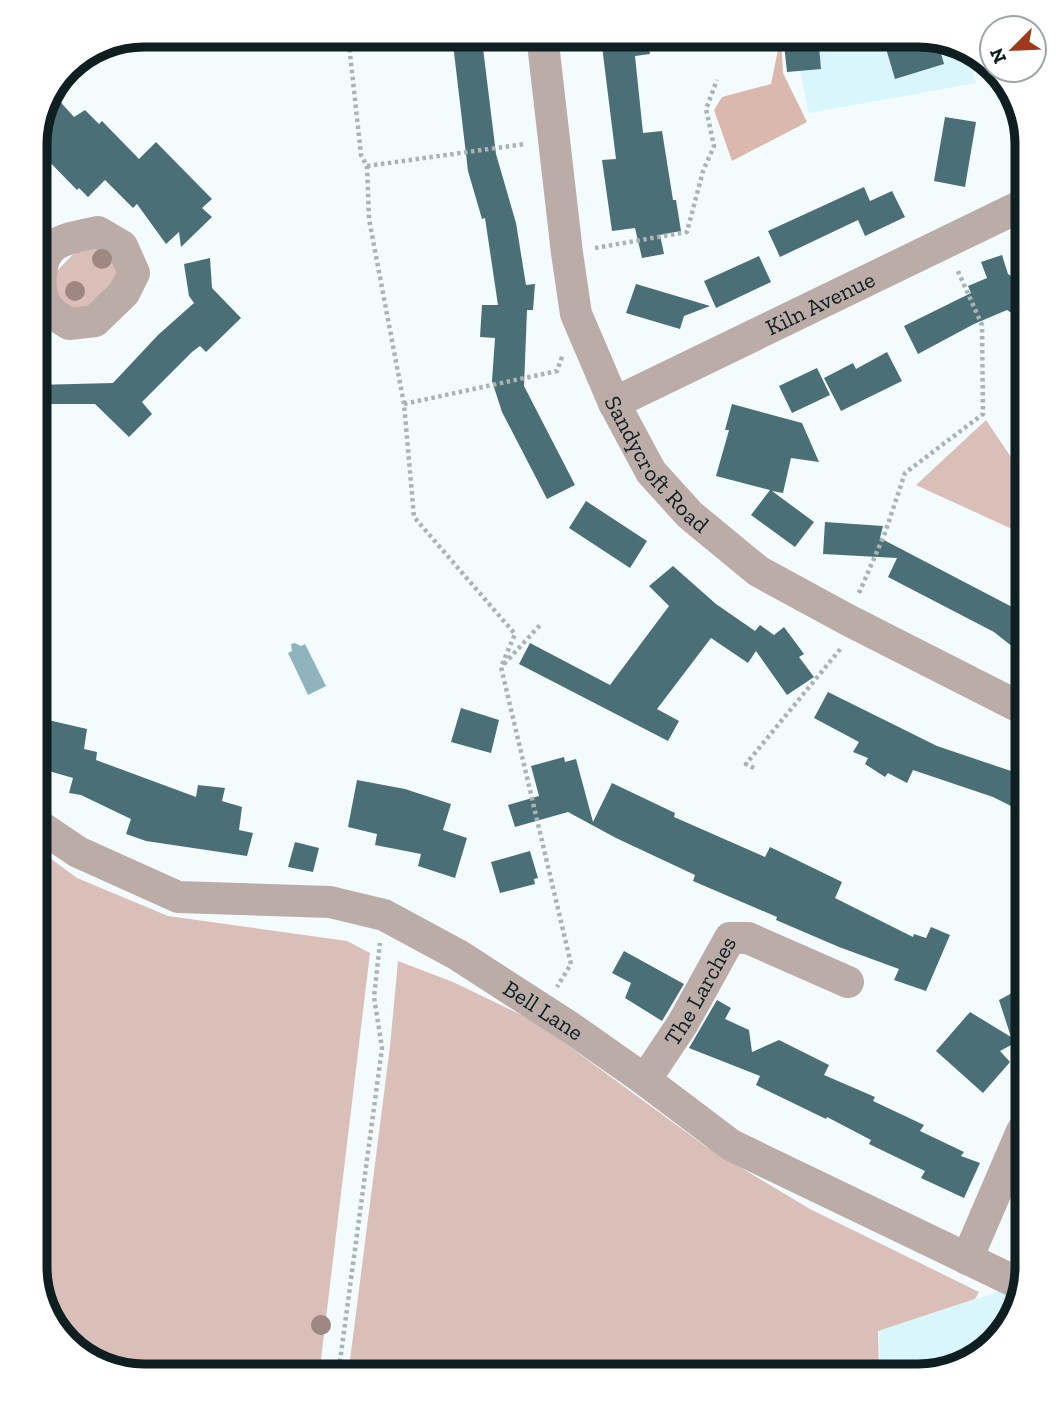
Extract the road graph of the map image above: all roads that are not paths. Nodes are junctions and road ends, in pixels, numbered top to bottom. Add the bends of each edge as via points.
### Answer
1 (543, 47) edge
2 (1015, 209) edge
3 (614, 403) junction
4 (1015, 705) edge
5 (47, 831) edge
6 (848, 982) dead end
7 (645, 1080) junction
8 (1015, 1147) edge
9 (967, 1259) junction
10 (1014, 1281) edge

1 - 3 street, Sandycroft Road via 576,314
2 - 3 street, Kiln Avenue
3 - 4 street, Sandycroft Road via 651,472 690,515 758,571
5 - 7 street, Bell Lane via 78,852 178,897 330,902 384,915 458,955
6 - 7 street, The Larches via 724,930 683,1023
7 - 9 street, Bell Lane via 731,1145
8 - 9 street
9 - 10 street, Bell Lane

